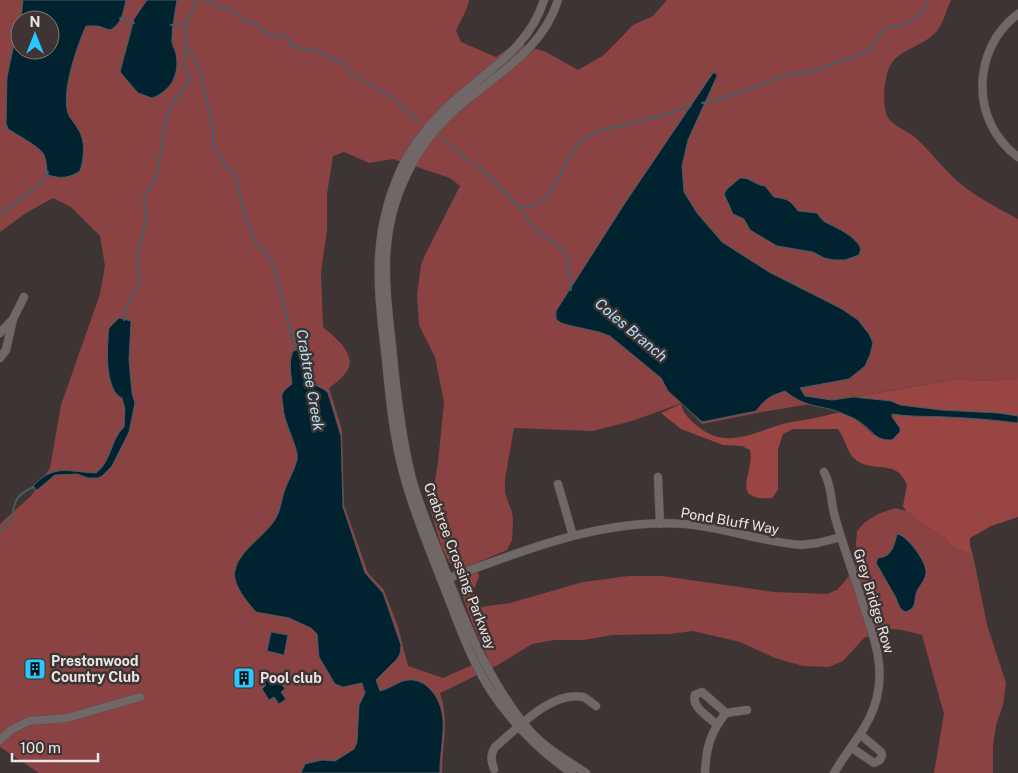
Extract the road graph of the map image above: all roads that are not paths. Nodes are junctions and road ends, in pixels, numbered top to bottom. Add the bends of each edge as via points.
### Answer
1 (544, 0) edge
2 (558, 0) edge
3 (1018, 14) edge
4 (1018, 157) edge
5 (24, 296) dead end
6 (13, 319) junction
7 (0, 332) edge
8 (0, 358) edge
9 (824, 472) dead end
10 (658, 477) dead end
11 (558, 484) dead end
12 (660, 524) junction
13 (573, 536) junction
14 (841, 537) junction
15 (445, 580) junction
16 (140, 697) dead end
17 (596, 706) dead end
18 (747, 710) dead end
19 (726, 713) junction
20 (716, 724) junction
21 (521, 725) junction
22 (861, 735) junction
23 (0, 740) edge
24 (852, 748) junction
25 (494, 769) dead end
26 (572, 773) edge
27 (586, 773) edge
28 (705, 773) edge
29 (834, 773) edge

1 - 15 street, Crabtree Crossing Parkway via 531,28 515,49 444,110 426,130 400,171 383,222 378,286 391,411 400,463 408,492
2 - 15 street, Crabtree Crossing Parkway via 546,26 528,50 454,111 421,150 407,173 388,236 386,285 402,431 419,501
3 - 4 street via 994,42 985,62 982,82 989,122 1003,144
5 - 6 street
6 - 7 street
6 - 8 street via 9,342
9 - 14 street, Grey Bridge Row via 830,483 832,507
10 - 12 street
11 - 13 street
12 - 13 street, Pond Bluff Way
12 - 14 street, Pond Bluff Way via 711,528 801,545
13 - 15 street, Pond Bluff Way
14 - 22 street, Grey Bridge Row via 880,665 877,700
15 - 21 street, Crabtree Crossing Parkway via 463,636 478,668 492,693
16 - 23 street via 67,718 29,721
17 - 21 street via 582,697 564,698 543,707
18 - 19 street
19 - 20 street
19 - 20 street via 702,692 695,694 695,705
20 - 28 street via 708,743
21 - 25 street via 495,747 491,758
21 - 26 street, Crabtree Crossing Parkway via 545,753
21 - 27 street, Crabtree Crossing Parkway
22 - 24 street, Grey Bridge Row
22 - 24 street via 880,752 880,760 874,763
24 - 29 street, Grey Bridge Row

